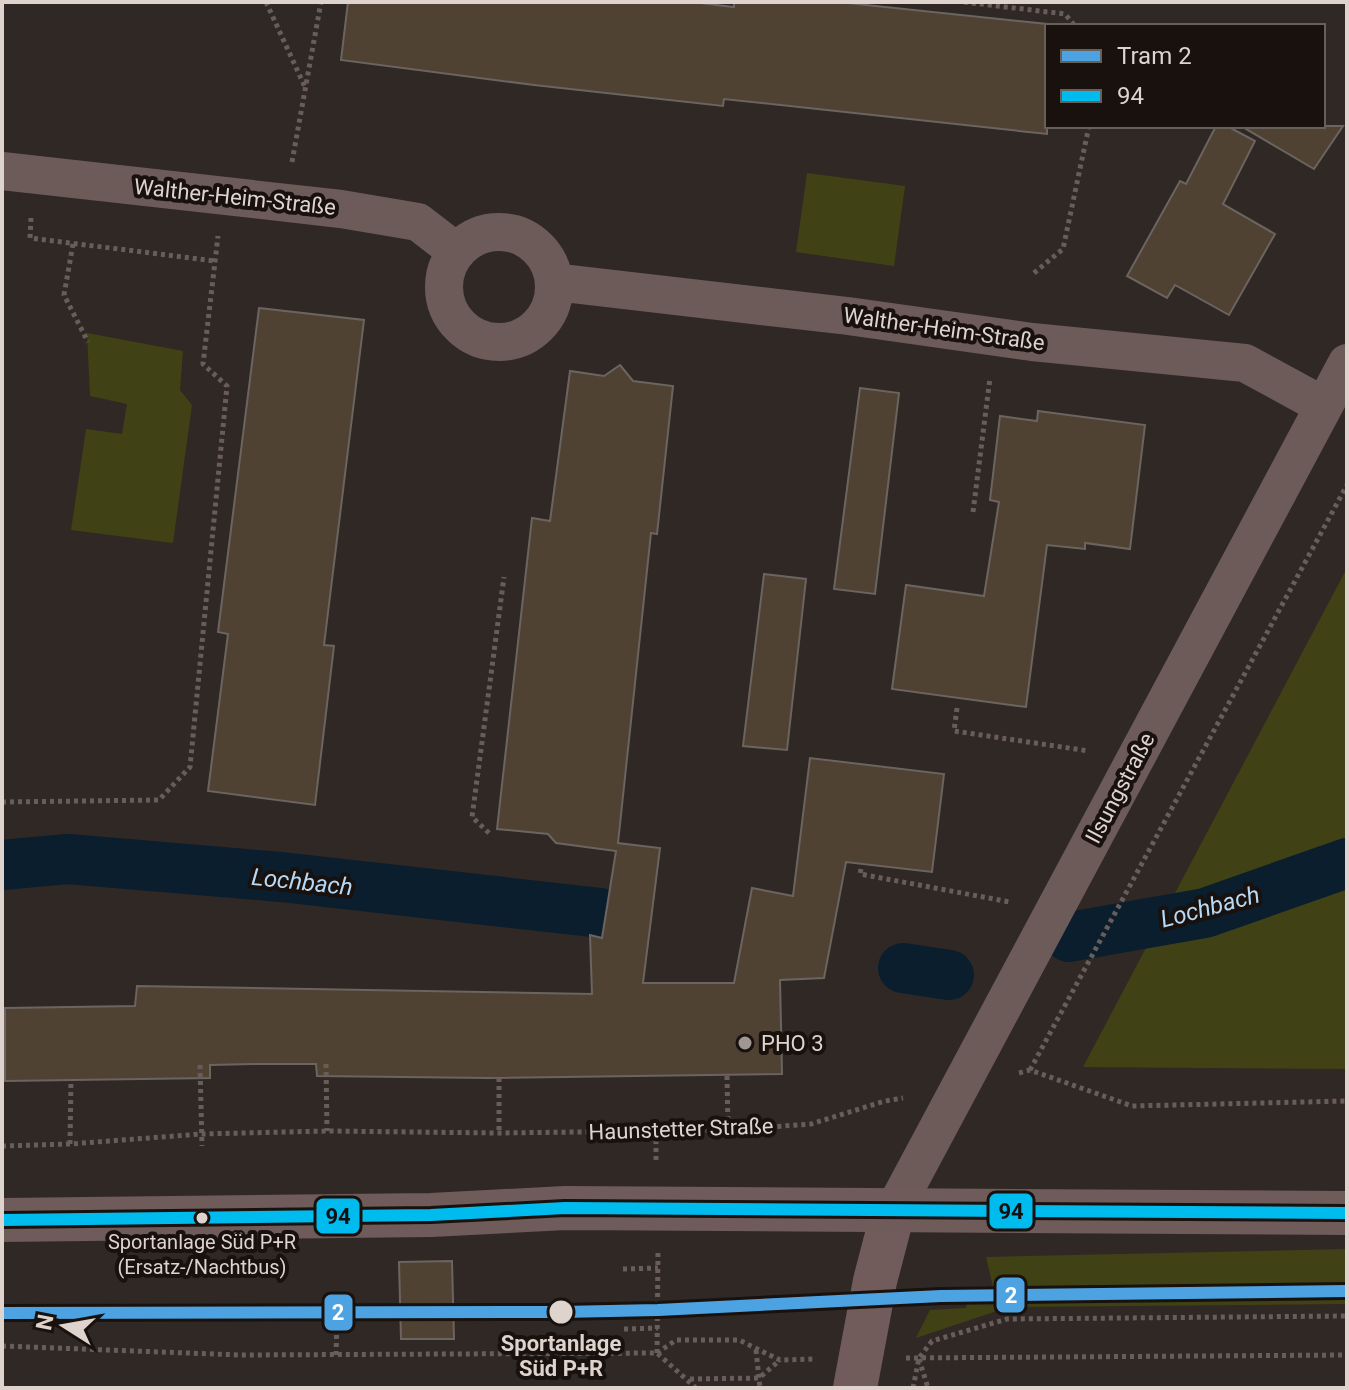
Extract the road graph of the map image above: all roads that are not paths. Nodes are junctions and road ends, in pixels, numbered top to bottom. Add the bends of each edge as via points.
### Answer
1 (18, 173) edge
2 (457, 252) junction
3 (554, 282) junction
4 (1347, 363) edge
5 (1324, 406) junction
6 (893, 1212) junction
7 (1347, 1213) edge
8 (2, 1220) edge
9 (855, 1388) edge

1 - 2 street, Walther-Heim-Straße via 418,222
2 - 3 street via 488,233 524,237 539,248
2 - 3 street via 444,280 446,299 465,330 481,339 500,342 535,329 547,316
3 - 5 street, Walther-Heim-Straße via 1245,363
4 - 5 street, Ilsungstraße
5 - 6 street, Ilsungstraße
6 - 7 main road
6 - 8 main road via 565,1208 431,1215
6 - 9 street

